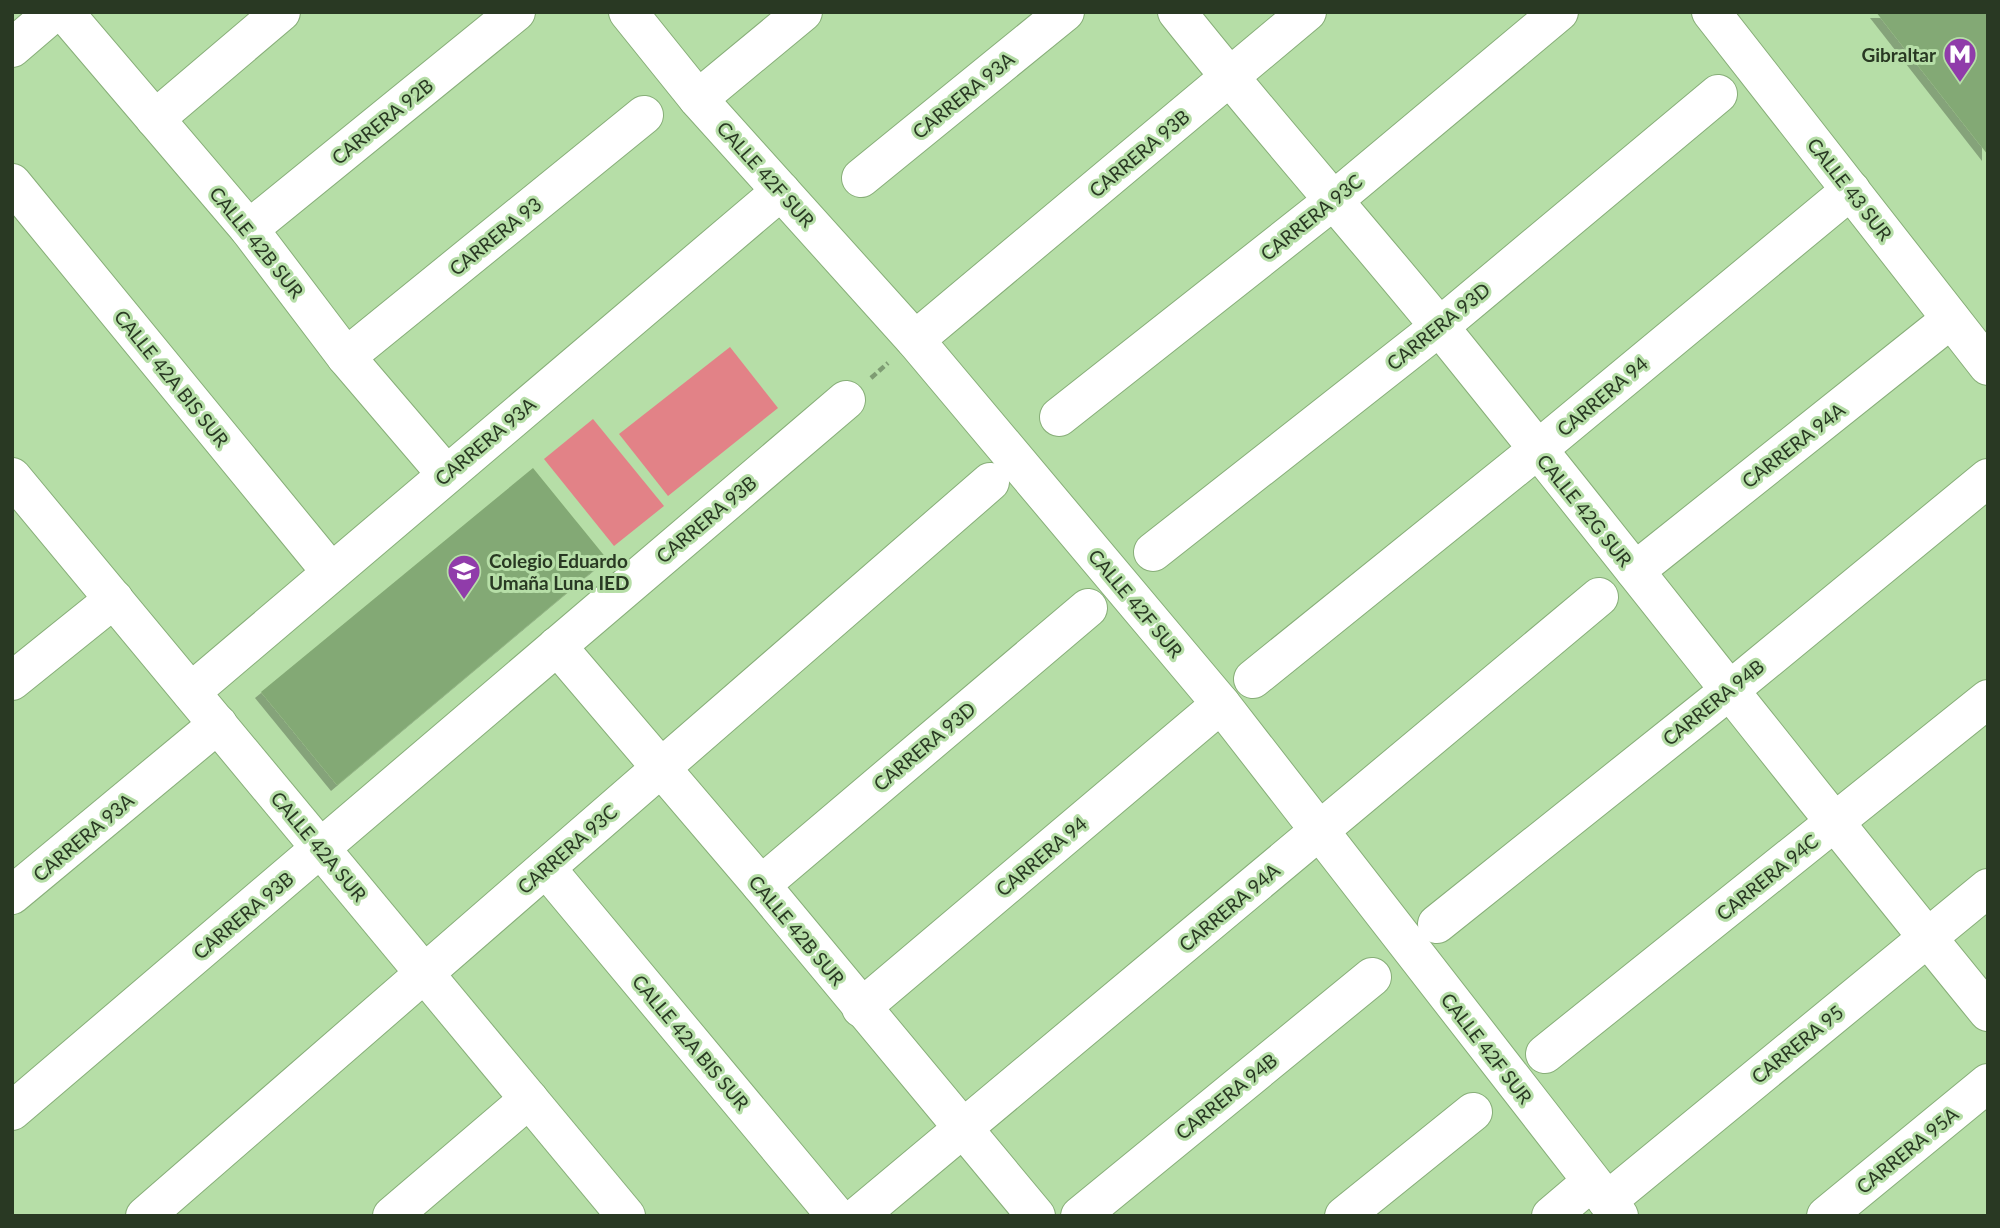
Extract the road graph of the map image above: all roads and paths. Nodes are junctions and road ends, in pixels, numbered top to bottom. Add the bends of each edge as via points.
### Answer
1 (54, 12) edge
2 (64, 12) edge
3 (281, 12) edge
4 (516, 12) edge
5 (628, 12) edge
6 (803, 12) edge
7 (1065, 12) edge
8 (1177, 12) edge
9 (1307, 12) edge
10 (1559, 12) edge
11 (1711, 12) edge
12 (12, 48) edge
13 (1229, 78) junction
14 (1718, 94) dead end
15 (698, 99) junction
16 (644, 115) dead end
17 (155, 119) junction
18 (861, 178) dead end
19 (12, 183) edge
20 (1851, 190) junction
21 (781, 191) junction
22 (1334, 200) junction
23 (249, 229) junction
24 (1951, 319) junction
25 (1439, 327) junction
26 (915, 340) junction
27 (346, 357) junction
28 (1988, 366) edge
29 (845, 400) joint
30 (1059, 416) dead end
31 (1537, 450) junction
32 (446, 474) junction
33 (13, 478) edge
34 (1988, 478) edge
35 (990, 482) dead end
36 (1153, 552) dead end
37 (1635, 570) junction
38 (331, 572) junction
39 (1599, 597) dead end
40 (114, 599) junction
41 (1088, 608) dead end
42 (557, 646) junction
43 (1252, 679) dead end
44 (12, 681) edge
45 (1730, 690) junction
46 (191, 692) junction
47 (1988, 699) edge
48 (1221, 704) junction
49 (218, 724) junction
50 (661, 768) junction
51 (1834, 823) junction
52 (1320, 832) junction
53 (321, 848) junction
54 (546, 868) junction
55 (761, 885) junction
56 (1988, 888) edge
57 (12, 895) edge
58 (1437, 924) dead end
59 (1927, 938) junction
60 (424, 973) junction
61 (1372, 977) dead end
62 (861, 1008) junction
63 (1988, 1012) edge
64 (1545, 1054) dead end
65 (1988, 1083) edge
66 (529, 1099) junction
67 (12, 1111) edge
68 (1473, 1112) dead end
69 (963, 1129) junction
70 (1606, 1199) edge
71 (145, 1216) edge
72 (392, 1216) edge
73 (626, 1216) edge
74 (836, 1216) edge
75 (858, 1216) edge
76 (1036, 1216) edge
77 (1080, 1216) edge
78 (1344, 1216) edge
79 (1550, 1216) edge
80 (1826, 1216) edge

1 - 12 street
2 - 17 street, CALLE 42B SUR
3 - 17 street
4 - 23 street, CARRERA 92B
5 - 15 street, CALLE 42F SUR
6 - 15 street
7 - 18 street, CARRERA 93A
8 - 13 street, CALLE 42G SUR
9 - 13 street, CARRERA 93B
10 - 22 street, CARRERA 93C
11 - 20 street, CALLE 43 SUR
13 - 22 street, CALLE 42G SUR
13 - 26 street, CARRERA 93B
14 - 25 street, CARRERA 93D
15 - 21 street, CALLE 42F SUR
16 - 27 street, CARRERA 93
17 - 23 street, CALLE 42B SUR
19 - 38 street, CALLE 42A BIS SUR
20 - 24 street, CALLE 43 SUR
20 - 31 street, CARRERA 94
21 - 26 street, CALLE 42F SUR
21 - 32 street, CARRERA 93A
22 - 25 street, CALLE 42G SUR
22 - 30 street, CARRERA 93C
23 - 27 street, CALLE 42B SUR
24 - 28 street, CALLE 43 SUR
24 - 37 street, CARRERA 94A
25 - 31 street, CALLE 42G SUR
25 - 36 street, CARRERA 93D
26 - 29 path
26 - 48 street, CALLE 42F SUR
27 - 32 street, CALLE 42B SUR
29 - 42 street, CARRERA 93B
31 - 37 street, CALLE 42G SUR
31 - 43 street, CARRERA 94
32 - 38 street, CARRERA 93A
33 - 40 street, CALLE 42A SUR
34 - 45 street, CARRERA 94B
35 - 50 street, CARRERA 93C
37 - 45 street, CALLE 42G SUR
38 - 46 street, CARRERA 93A
39 - 52 street, CARRERA 94A
40 - 44 street
40 - 46 street, CALLE 42A SUR
41 - 55 street, CARRERA 93D
42 - 50 street, CALLE 42B SUR
42 - 53 street, CARRERA 93B
45 - 51 street, CALLE 42G SUR
45 - 58 street, CARRERA 94B
46 - 49 street, CALLE 42A SUR
47 - 51 street, CARRERA 94C
48 - 52 street, CALLE 42F SUR
48 - 62 street, CARRERA 94
49 - 53 street, CALLE 42A SUR
49 - 57 street, CARRERA 93A
50 - 54 street, CARRERA 93C
50 - 55 street, CALLE 42B SUR
51 - 59 street, CALLE 42G SUR
51 - 64 street, CARRERA 94C
52 - 69 street, CARRERA 94A
52 - 70 street, CALLE 42F SUR
53 - 60 street, CALLE 42A SUR
53 - 67 street, CARRERA 93B
54 - 60 street, CARRERA 93C
54 - 74 street, CALLE 42A BIS SUR
55 - 62 street, CALLE 42B SUR
56 - 59 street, CARRERA 95
59 - 63 street, CALLE 42G SUR
59 - 70 street, CARRERA 95
60 - 66 street, CALLE 42A SUR
60 - 71 street, CARRERA 93C
61 - 77 street, CARRERA 94B
62 - 69 street, CALLE 42B SUR
65 - 80 street, CARRERA 95A
66 - 72 street
66 - 73 street, CALLE 42A SUR
68 - 78 street
69 - 75 street, CARRERA 94A
69 - 76 street, CALLE 42B SUR
70 - 79 street, CARRERA 95

